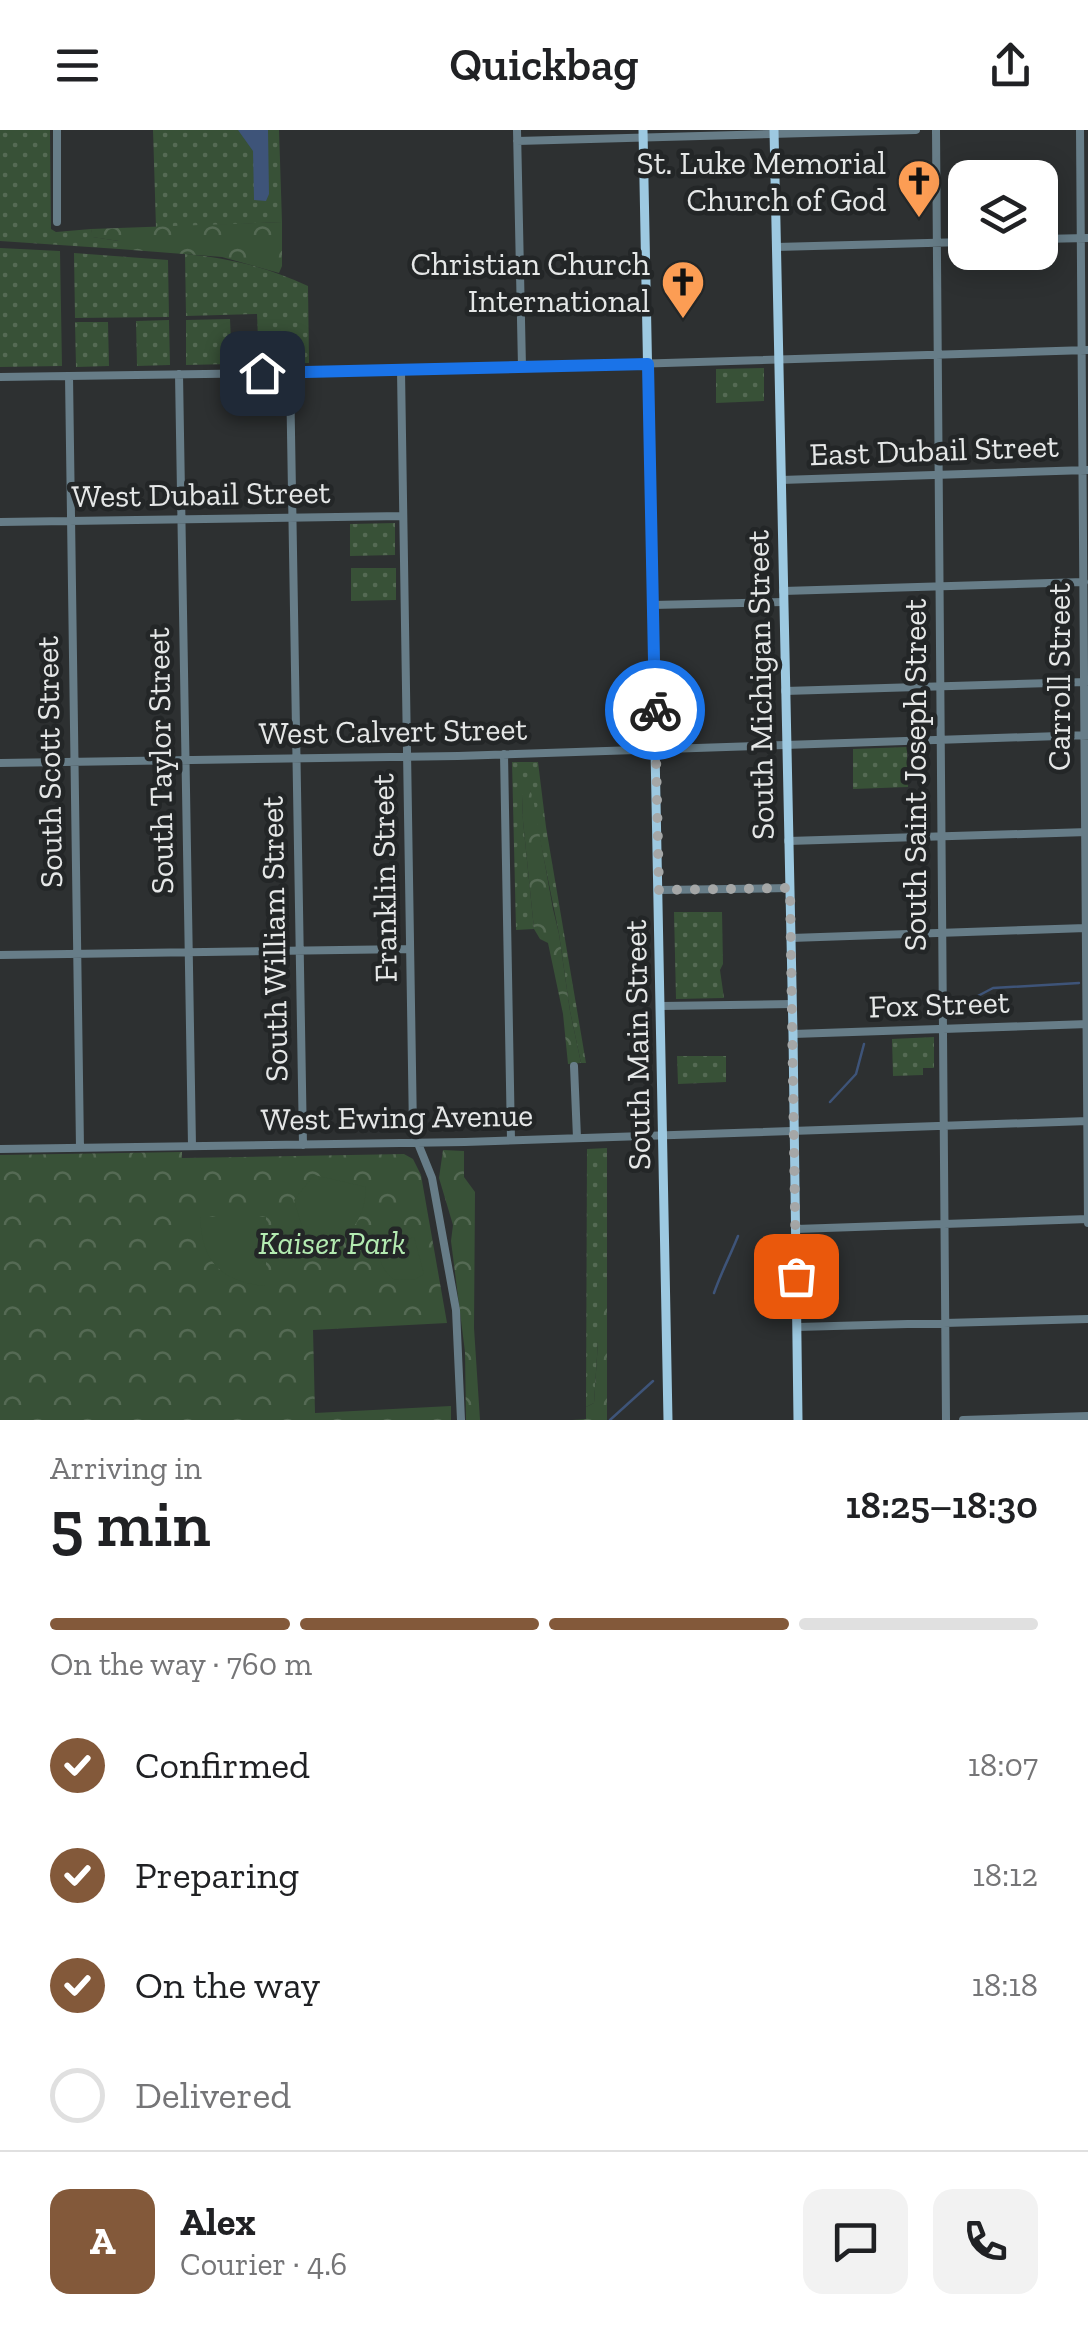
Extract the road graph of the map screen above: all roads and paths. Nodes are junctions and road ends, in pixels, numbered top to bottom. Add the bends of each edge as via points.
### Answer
1 (57, 130) edge
2 (517, 130) edge
3 (916, 130) edge
4 (936, 130) edge
5 (1080, 130) edge
6 (774, 132) edge
7 (643, 134) edge
8 (517, 141) junction
9 (57, 222) dead end
10 (1084, 238) edge
11 (1058, 239) edge
12 (937, 242) junction
13 (948, 242) edge
14 (776, 248) junction
15 (1085, 350) edge
16 (938, 354) junction
17 (778, 360) junction
18 (648, 364) junction
19 (522, 367) junction
20 (401, 371) junction
21 (290, 373) junction
22 (179, 374) junction
23 (68, 376) junction
24 (0, 377) edge
25 (1085, 470) edge
26 (938, 474) junction
27 (781, 480) junction
28 (292, 516) junction
29 (403, 516) junction
30 (181, 519) junction
31 (70, 521) junction
32 (0, 522) edge
33 (1086, 582) edge
34 (939, 586) junction
35 (783, 597) junction
36 (652, 605) junction
37 (1086, 682) edge
38 (940, 686) junction
39 (785, 691) junction
40 (1086, 736) edge
41 (940, 740) junction
42 (786, 745) junction
43 (657, 748) junction
44 (504, 754) junction
45 (407, 757) junction
46 (296, 759) junction
47 (185, 760) junction
48 (74, 762) junction
49 (0, 763) edge
50 (1086, 832) edge
51 (941, 836) junction
52 (788, 841) junction
53 (790, 888) junction
54 (659, 890) junction
55 (1087, 928) edge
56 (941, 933) junction
57 (791, 938) junction
58 (410, 949) junction
59 (300, 950) junction
60 (188, 952) junction
61 (77, 954) junction
62 (0, 955) edge
63 (792, 1004) junction
64 (661, 1006) junction
65 (1087, 1024) edge
66 (942, 1029) junction
67 (793, 1034) junction
68 (574, 1066) dead end
69 (1088, 1121) edge
70 (943, 1125) junction
71 (794, 1130) junction
72 (664, 1135) junction
73 (577, 1138) junction
74 (511, 1140) junction
75 (418, 1142) junction
76 (303, 1145) junction
77 (192, 1146) junction
78 (80, 1148) junction
79 (0, 1149) edge
80 (1088, 1221) edge
81 (944, 1224) junction
82 (796, 1229) junction
83 (1088, 1318) edge
84 (945, 1324) junction
85 (797, 1327) junction
86 (1088, 1416) edge
87 (461, 1420) edge
88 (668, 1420) edge
89 (798, 1420) edge
90 (946, 1420) edge
91 (963, 1420) edge

1 - 9 street
2 - 8 street
3 - 6 street
4 - 12 street, South Saint Joseph Street
5 - 10 street, Carroll Street
6 - 7 street
6 - 14 main road, South Michigan Street
7 - 8 street
7 - 18 main road, South Main Street
8 - 19 street
10 - 11 street
10 - 15 street, Carroll Street
12 - 13 street
12 - 14 street
12 - 16 street, South Saint Joseph Street
14 - 17 main road, South Michigan Street
15 - 16 street
15 - 25 street, Carroll Street
16 - 17 street
16 - 26 street, South Saint Joseph Street
17 - 18 street
17 - 27 main road, South Michigan Street
18 - 19 street
18 - 36 main road, South Main Street
19 - 20 street
20 - 21 street
20 - 29 street, Franklin Street
21 - 22 street
21 - 28 street, South William Street
22 - 23 street
22 - 30 street, South Taylor Street
23 - 24 street
23 - 31 street, South Scott Street
25 - 26 street, East Dubail Street
25 - 33 street, Carroll Street
26 - 27 street, East Dubail Street
26 - 34 street, South Saint Joseph Street
27 - 35 main road, South Michigan Street
28 - 29 street, West Dubail Street
28 - 30 street, West Dubail Street
28 - 46 street, South William Street
29 - 45 street, Franklin Street
30 - 31 street, West Dubail Street
30 - 47 street, South Taylor Street
31 - 32 street, West Dubail Street
31 - 48 street, South Scott Street
33 - 34 street
33 - 37 street, Carroll Street
34 - 35 street
34 - 38 street, South Saint Joseph Street
35 - 36 street
35 - 39 main road, South Michigan Street
36 - 43 main road, South Main Street
37 - 38 street
37 - 40 street, Carroll Street
38 - 39 street
38 - 41 street, South Saint Joseph Street
39 - 42 main road, South Michigan Street
40 - 41 street, West Calvert Street
40 - 50 street, Carroll Street
41 - 42 street, West Calvert Street
41 - 51 street, South Saint Joseph Street
42 - 43 street, West Calvert Street
42 - 52 main road, South Michigan Street
43 - 44 street, West Calvert Street
43 - 54 main road, South Main Street
44 - 45 street, West Calvert Street
44 - 74 street
45 - 46 street, West Calvert Street
45 - 58 street, Franklin Street
46 - 47 street, West Calvert Street
46 - 59 street, South William Street
47 - 48 street, West Calvert Street
47 - 60 street, South Taylor Street
48 - 49 street, West Calvert Street
48 - 61 street, South Scott Street
50 - 51 street
50 - 55 street, Carroll Street
51 - 52 street
51 - 56 street, South Saint Joseph Street
52 - 53 main road, South Michigan Street
53 - 54 street
53 - 57 main road, South Michigan Street
54 - 64 main road, South Main Street
55 - 56 street
55 - 65 street, Carroll Street
56 - 57 street
56 - 66 street, South Saint Joseph Street
57 - 63 main road, South Michigan Street
58 - 59 street
58 - 75 street, Franklin Street
59 - 60 street
59 - 76 street, South William Street
60 - 61 street
60 - 77 street, South Taylor Street
61 - 62 street
61 - 78 street, South Scott Street
63 - 64 street
63 - 67 main road, South Michigan Street
64 - 72 main road, South Main Street
65 - 66 street, Fox Street
65 - 69 street, Carroll Street
66 - 67 street, Fox Street
66 - 70 street, South Saint Joseph Street
67 - 71 main road, South Michigan Street
68 - 73 street
69 - 70 street, West Ewing Avenue
69 - 80 street, Carroll Street
70 - 71 street, West Ewing Avenue
70 - 81 street, South Saint Joseph Street
71 - 72 street, West Ewing Avenue
71 - 82 main road, South Michigan Street
72 - 73 street, West Ewing Avenue
72 - 88 main road, South Main Street
73 - 74 street, West Ewing Avenue
74 - 75 street, West Ewing Avenue
75 - 76 street, West Ewing Avenue
75 - 87 street, Franklin Street via 434,1190 456,1310
76 - 77 street, West Ewing Avenue
77 - 78 street, West Ewing Avenue
78 - 79 street, West Ewing Avenue
80 - 81 street
81 - 82 street
81 - 84 street, South Saint Joseph Street
82 - 85 main road, South Michigan Street
83 - 84 street
84 - 85 street
84 - 90 street, South Saint Joseph Street
85 - 89 main road, South Michigan Street
86 - 91 street

